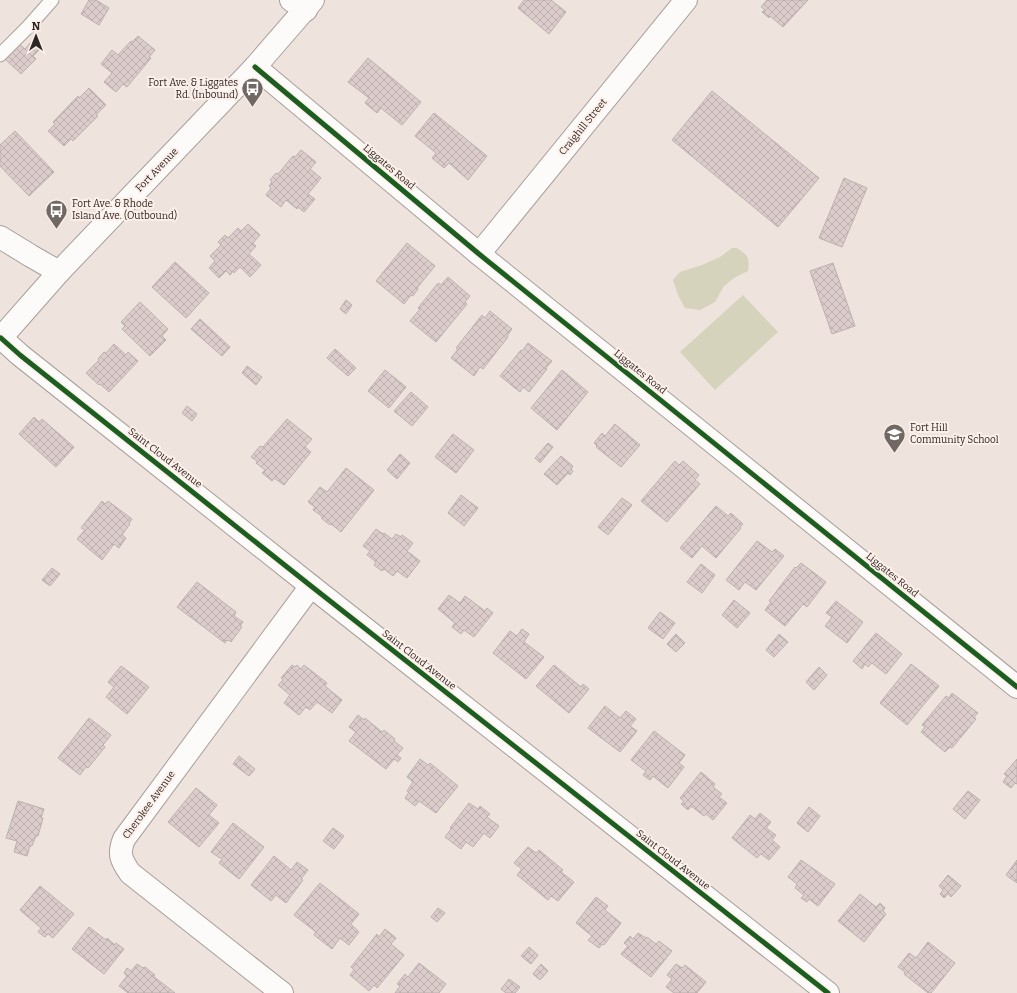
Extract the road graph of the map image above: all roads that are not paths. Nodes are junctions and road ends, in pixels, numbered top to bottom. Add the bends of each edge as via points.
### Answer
1 (52, 0) edge
2 (686, 0) edge
3 (303, 3) edge
4 (0, 55) edge
5 (255, 67) junction
6 (0, 237) edge
7 (479, 254) junction
8 (59, 272) junction
9 (1, 339) edge
10 (311, 586) junction
11 (1017, 687) edge
12 (282, 993) edge
13 (828, 993) edge

1 - 4 lane
2 - 7 street, Craighill Street
3 - 5 street, Fort Avenue
5 - 7 street, Liggates Road
5 - 8 street, Fort Avenue
6 - 8 street
7 - 11 street, Liggates Road
8 - 9 street, Fort Avenue
9 - 10 street, Saint Cloud Avenue
10 - 12 street, Cherokee Avenue via 120,847 120,856 130,873
10 - 13 street, Saint Cloud Avenue

